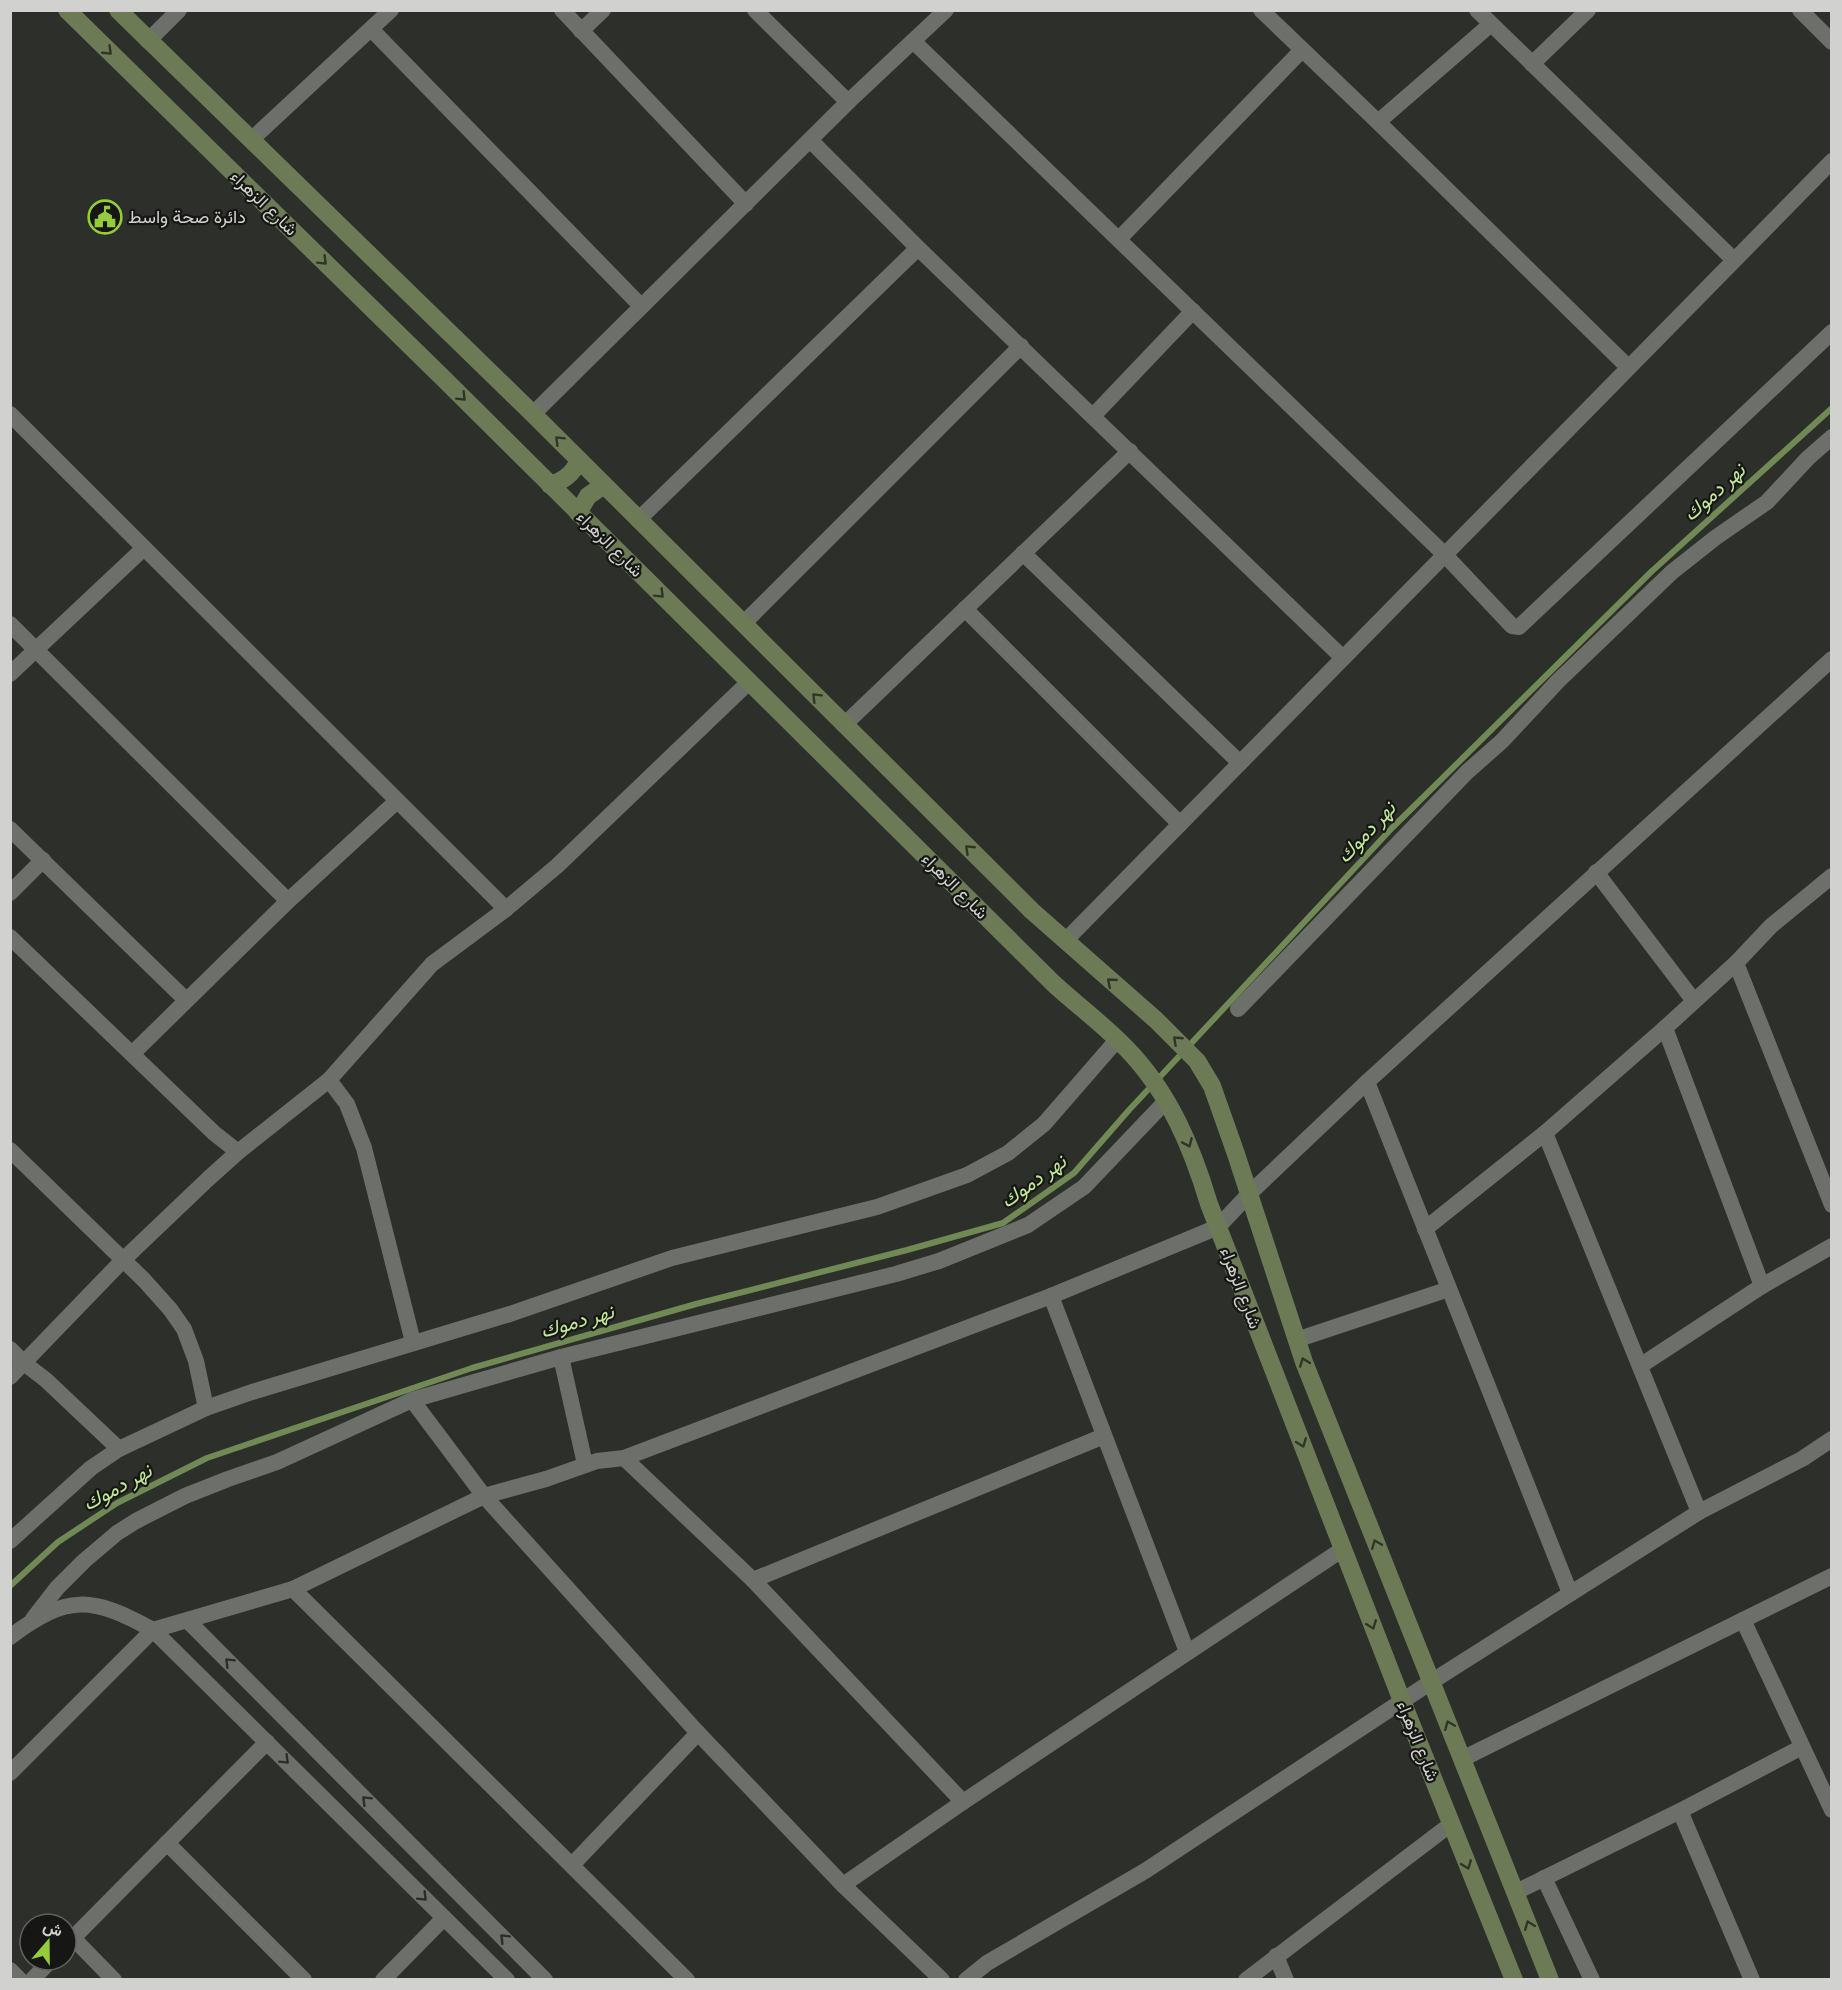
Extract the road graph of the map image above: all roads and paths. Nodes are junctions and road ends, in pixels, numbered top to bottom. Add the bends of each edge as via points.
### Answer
1 (67, 10) edge
2 (118, 10) edge
3 (180, 10) edge
4 (391, 10) edge
5 (562, 10) edge
6 (603, 10) edge
7 (755, 10) edge
8 (946, 10) edge
9 (1261, 10) edge
10 (1477, 10) edge
11 (1588, 10) edge
12 (1800, 10) edge
13 (1491, 24) junction
14 (371, 29) junction
15 (581, 31) junction
16 (148, 41) junction
17 (913, 41) junction
18 (1832, 42) edge
19 (1302, 50) junction
20 (1532, 64) junction
21 (848, 102) junction
22 (1378, 122) junction
23 (251, 140) junction
24 (810, 140) junction
25 (1832, 161) edge
26 (746, 204) junction
27 (1119, 239) junction
28 (918, 248) junction
29 (1734, 260) junction
30 (641, 306) junction
31 (1193, 311) junction
32 (1832, 332) edge
33 (1021, 346) junction
34 (1628, 367) junction
35 (10, 414) edge
36 (533, 414) junction
37 (1093, 416) junction
38 (1832, 437) edge
39 (1130, 451) junction
40 (579, 460) junction
41 (550, 485) junction
42 (604, 485) junction
43 (578, 513) junction
44 (638, 520) junction
45 (144, 548) junction
46 (1023, 553) junction
47 (1444, 555) junction
48 (965, 609) junction
49 (10, 624) edge
50 (743, 624) junction
51 (36, 650) junction
52 (1343, 658) junction
53 (1832, 659) edge
54 (10, 674) edge
55 (748, 682) junction
56 (844, 725) junction
57 (1240, 763) junction
58 (397, 801) junction
59 (1180, 824) junction
60 (10, 829) edge
61 (43, 860) junction
62 (1596, 872) junction
63 (1832, 876) edge
64 (10, 893) edge
65 (288, 902) junction
66 (506, 909) junction
67 (10, 937) edge
68 (1065, 941) junction
69 (1736, 963) junction
70 (186, 1000) junction
71 (1694, 1001) junction
72 (1238, 1009) dead end
73 (1665, 1028) junction
74 (1122, 1044) junction
75 (132, 1054) junction
76 (329, 1080) junction
77 (1366, 1082) junction
78 (1163, 1096) junction
79 (1545, 1133) junction
80 (10, 1150) edge
81 (238, 1152) junction
82 (1249, 1194) junction
83 (1832, 1205) edge
84 (1218, 1227) junction
85 (1425, 1229) junction
86 (1832, 1246) edge
87 (123, 1260) junction
88 (1762, 1286) junction
89 (1449, 1289) junction
90 (1051, 1296) junction
91 (1296, 1340) junction
92 (413, 1342) junction
93 (10, 1349) edge
94 (561, 1357) junction
95 (24, 1363) junction
96 (1640, 1366) junction
97 (10, 1377) edge
98 (412, 1400) junction
99 (206, 1408) junction
100 (1104, 1436) junction
101 (1832, 1439) edge
102 (119, 1449) junction
103 (624, 1458) junction
104 (585, 1464) junction
105 (484, 1496) junction
106 (1699, 1512) junction
107 (10, 1541) edge
108 (1343, 1549) junction
109 (1832, 1576) edge
110 (753, 1580) junction
111 (293, 1589) junction
112 (1570, 1593) junction
113 (33, 1619) junction
114 (1743, 1620) junction
115 (188, 1621) junction
116 (153, 1630) junction
117 (10, 1637) edge
118 (1187, 1652) junction
119 (1431, 1682) junction
120 (1402, 1701) junction
121 (698, 1734) junction
122 (267, 1742) junction
123 (1802, 1747) junction
124 (1462, 1759) junction
125 (10, 1773) edge
126 (963, 1802) junction
127 (1832, 1810) edge
128 (1680, 1811) junction
129 (1451, 1824) junction
130 (167, 1843) junction
131 (572, 1865) junction
132 (1544, 1878) junction
133 (843, 1885) junction
134 (1516, 1892) junction
135 (444, 1918) junction
136 (78, 1933) edge
137 (78, 1948) edge
138 (1276, 1956) junction
139 (10, 1970) edge
140 (20, 1980) edge
141 (114, 1980) edge
142 (304, 1980) edge
143 (383, 1980) edge
144 (507, 1980) edge
145 (545, 1980) edge
146 (687, 1980) edge
147 (942, 1980) edge
148 (966, 1980) edge
149 (1246, 1980) edge
150 (1286, 1980) edge
151 (1514, 1980) edge
152 (1550, 1980) edge
153 (1592, 1980) edge
154 (1752, 1980) edge

1 -> 41 main road, شارع الزهراء
2 - 16 main road, شارع الزهراء
3 - 16 street
4 - 14 street
5 - 15 street
6 - 15 street
7 - 21 street
8 - 17 street
9 - 19 street
10 - 13 street
11 - 20 street
12 - 18 street
13 - 20 street
13 - 22 street
14 - 23 street
14 - 30 street
15 - 26 street
16 - 23 main road, شارع الزهراء
17 - 21 street
17 - 27 street
19 - 22 street
19 - 27 street
20 - 29 street
21 - 24 street
22 - 34 street
23 - 36 main road, شارع الزهراء
24 - 26 street
24 - 28 street
25 - 29 street
26 - 30 street
27 - 31 street
28 - 33 street
28 - 44 street
29 - 34 street
30 - 36 street
31 - 37 street
31 - 47 street
32 - 47 street via 1519,627 1508,624
33 - 37 street
33 - 50 street
34 - 47 street
35 - 45 street
40 -> 36 main road, شارع الزهراء
37 - 39 street
38 - 72 street via 1767,502 1672,572 1558,681
39 - 46 street
39 - 52 street
40 - 41 main road via 571,474
40 - 42 main road, شارع الزهراء
41 - 43 main road, شارع الزهراء
42 - 43 main road via 588,496
42 - 44 main road, شارع الزهراء
43 -> 55 main road, شارع الزهراء
44 - 50 main road, شارع الزهراء
45 - 51 street
45 - 58 street
46 - 48 street
46 - 57 street
47 - 52 street
48 - 56 street
48 - 59 street
49 - 51 street
56 -> 50 main road, شارع الزهراء
51 - 54 street
51 - 65 street
52 - 57 street
53 - 62 street
55 - 66 street via 557,866
55 - 74 main road, شارع الزهراء via 1054,984
68 -> 56 main road, شارع الزهراء
57 - 59 street
58 - 65 street
58 - 66 street
59 - 68 street
60 - 61 street
61 - 64 street
61 - 70 street
62 - 71 street
62 - 77 street
63 - 69 street via 1771,927
65 - 70 street
66 - 76 street via 432,964
67 - 75 street
82 -> 68 main road, شارع الزهراء via 1212,1086 1197,1061
69 - 71 street
69 - 83 street
70 - 75 street
71 - 73 street
73 - 79 street
73 - 88 street
74 - 78 main road, شارع الزهراء
74 - 92 street via 1044,1124 1008,1153 967,1175 877,1207 672,1258 510,1314
75 - 81 street
76 - 81 street
76 - 92 street via 346,1104 364,1148
77 - 82 street
77 - 85 street
78 -> 84 main road, شارع الزهراء via 1187,1140
78 - 94 street via 1084,1187 1029,1225 896,1274
79 - 85 street
79 - 96 street
80 - 87 street
81 - 87 street
82 - 84 street
82 - 91 main road, شارع الزهراء
84 - 90 street
84 -> 108 main road, شارع الزهراء
85 - 89 street
86 - 88 street
87 - 95 street
87 - 99 street via 184,1329
88 - 96 street
89 - 91 street
89 - 112 street
90 - 100 street
90 - 103 street
119 -> 91 main road, شارع الزهراء
92 - 99 street
93 - 95 street
94 - 98 street
94 - 104 street
95 - 97 street
95 - 102 street
96 - 106 street
98 - 105 street
98 - 113 street via 277,1462 185,1496 136,1521 84,1561
99 - 102 street
100 - 110 street
100 - 118 street
101 - 106 street via 1802,1459
102 - 107 street via 91,1468
103 - 104 street
103 - 110 street
104 - 105 street
105 - 111 street
105 - 121 street
106 - 112 street
108 - 118 street
108 -> 120 main road, شارع الزهراء
109 - 114 street
110 - 126 street
111 - 115 street
111 - 131 street
112 - 119 street
113 - 116 street via 65,1605 80,1605 116,1612
113 - 117 street
114 - 123 street
114 - 124 street
115 - 116 street
145 -> 115 street
116 - 122 street
116 - 125 street
118 - 126 street
119 - 120 street
124 -> 119 main road, شارع الزهراء
120 - 129 main road, شارع الزهراء
120 - 148 street via 1145,1871
121 - 131 street
121 - 133 street
122 - 130 street
122 -> 135 street
123 - 127 street
123 - 128 street
124 - 134 main road, شارع الزهراء
126 - 133 street
128 - 132 street
128 - 154 street
129 - 138 street
129 -> 151 main road, شارع الزهراء
130 - 136 street
130 - 142 street
131 - 146 street
132 - 134 street
132 - 153 street
133 - 147 street
152 -> 134 main road, شارع الزهراء
135 - 143 street
135 - 144 street
137 - 141 street
138 - 149 street
138 - 150 street
139 - 140 street

